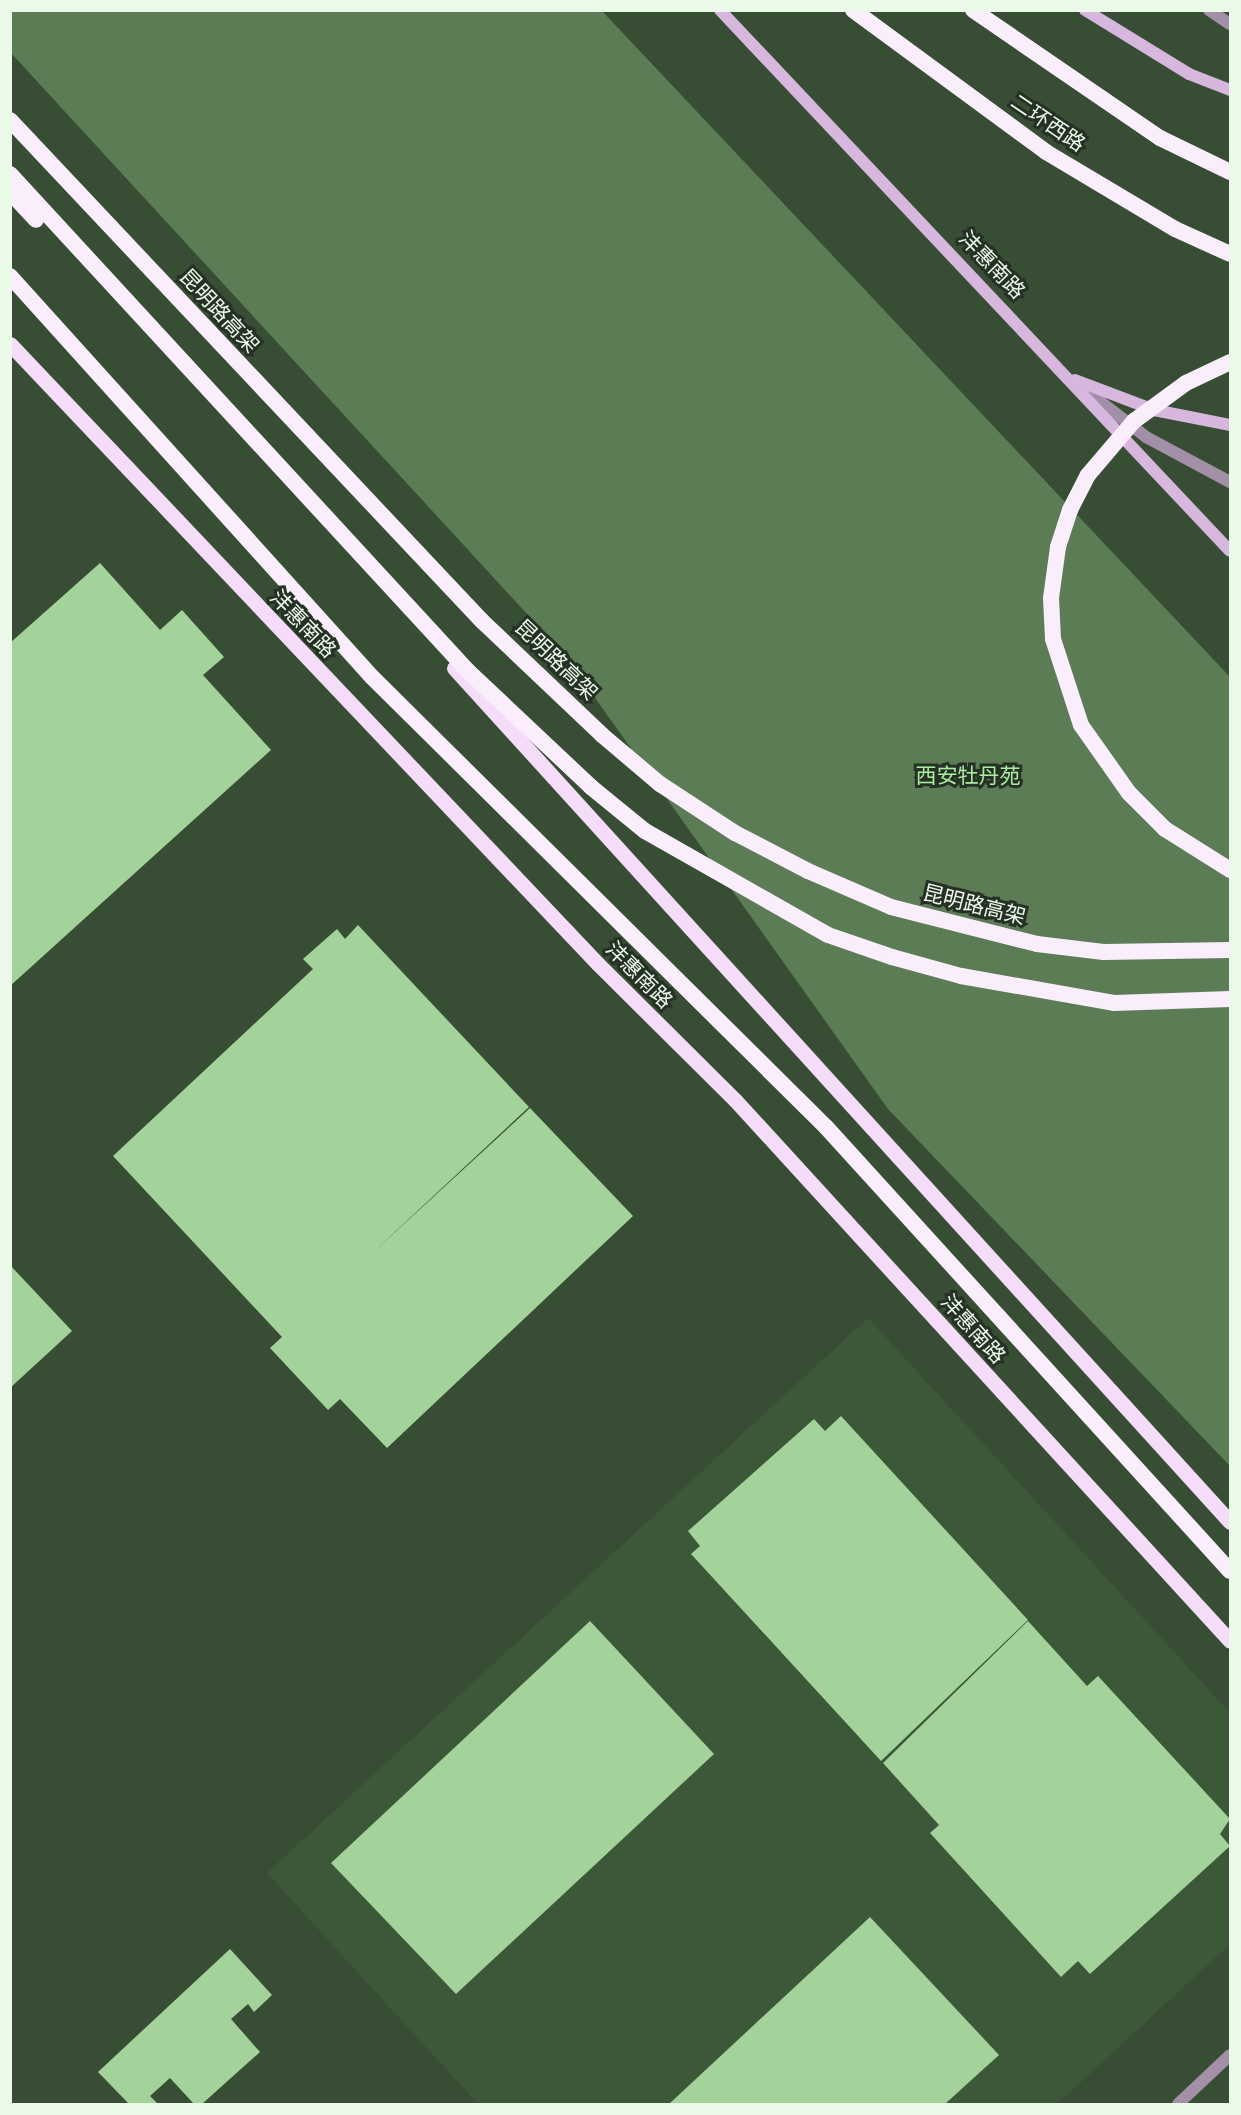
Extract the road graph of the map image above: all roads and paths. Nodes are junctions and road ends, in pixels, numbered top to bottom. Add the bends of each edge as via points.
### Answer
1 (720, 10) edge
2 (853, 10) edge
3 (973, 10) edge
4 (1084, 10) edge
5 (1209, 10) edge
6 (1230, 24) edge
7 (1230, 90) edge
8 (10, 120) edge
9 (1230, 172) edge
10 (10, 174) edge
11 (10, 192) edge
12 (1230, 254) edge
13 (10, 276) edge
14 (10, 345) edge
15 (1230, 362) edge
16 (1071, 379) junction
17 (1230, 425) edge
18 (1230, 482) edge
19 (1230, 551) edge
20 (454, 668) joint
21 (1230, 870) edge
22 (1230, 950) edge
23 (1230, 999) edge
24 (1230, 1522) edge
25 (1230, 1571) edge
26 (1230, 1641) edge
27 (1230, 2055) edge
28 (1178, 2104) edge

1 - 16 main road, 沣惠南路
2 - 12 highway, 二环西路 via 1046,152 1175,229
3 - 9 highway via 1160,138
4 - 7 main road via 1189,74
5 - 6 street
8 - 22 highway, 昆明路高架 via 482,621 660,784 735,833 808,871 891,907 1048,945 1104,952
10 - 23 highway via 468,670 591,787 645,831 828,935 892,957 962,976 1114,1003
11 - 20 highway
13 - 25 highway via 372,677 826,1127
14 - 26 main road, 沣惠南路 via 598,964 735,1100
15 - 21 highway, bridge via 1156,403 1111,445 1088,475 1070,510 1058,547 1051,598 1053,639 1063,679 1081,725 1102,758 1165,829
16 - 17 main road via 1154,410
16 - 18 street via 1146,437
16 - 19 main road, 沣惠南路
20 - 24 main road
27 - 28 street

